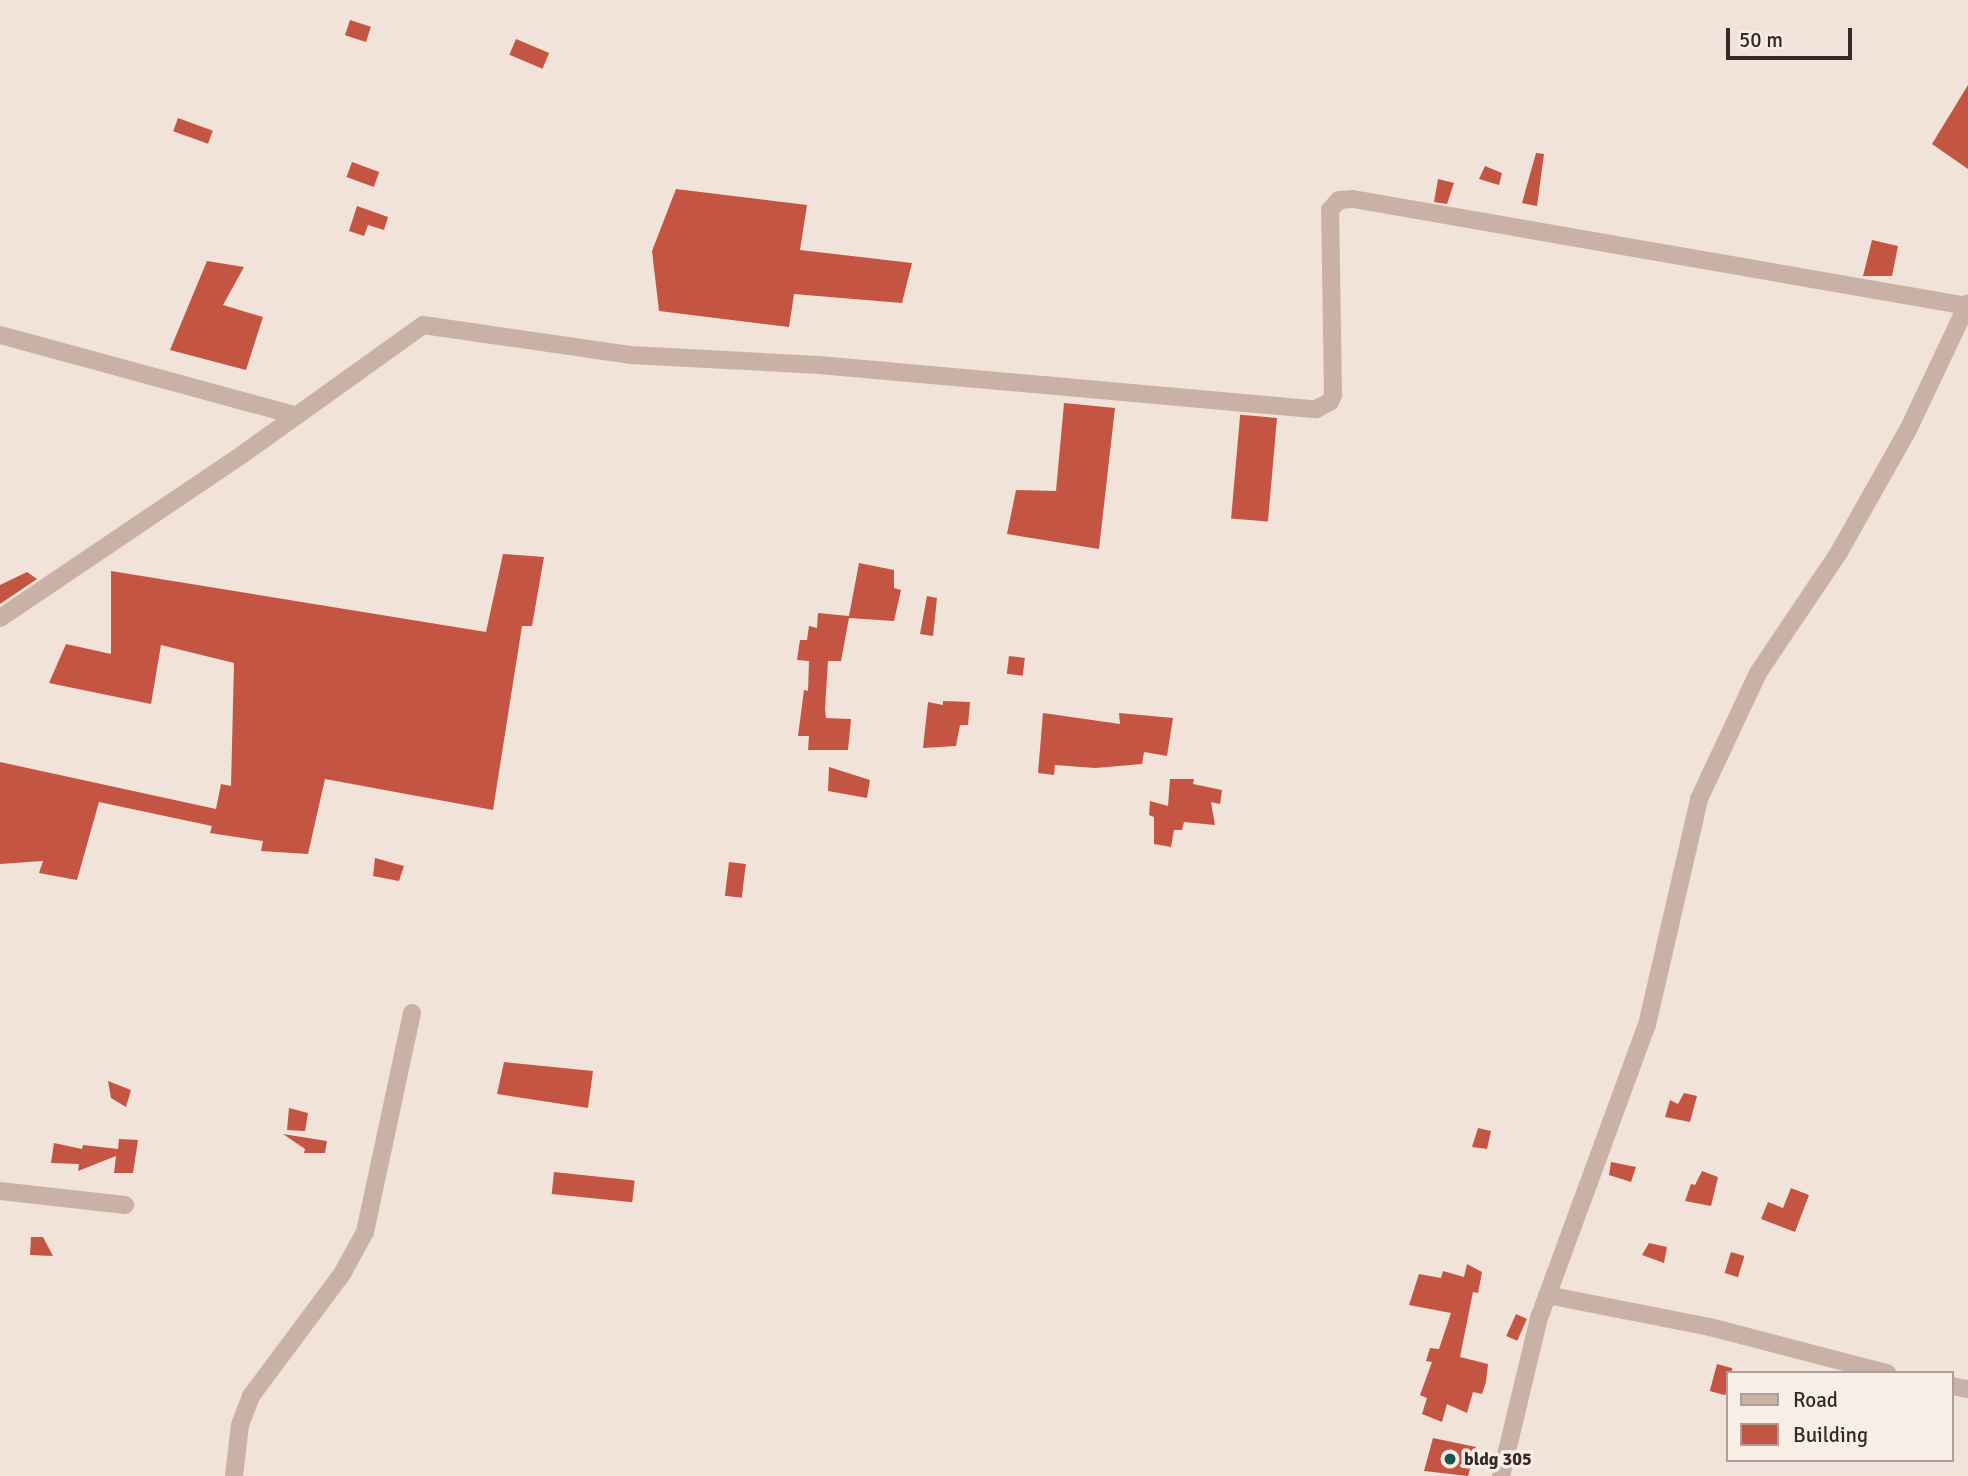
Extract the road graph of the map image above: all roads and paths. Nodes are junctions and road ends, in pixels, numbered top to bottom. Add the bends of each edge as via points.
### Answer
1 (1967, 305) edge
2 (0, 335) edge
3 (295, 415) junction
4 (0, 618) edge
5 (412, 1013) dead end
6 (0, 1191) edge
7 (125, 1205) dead end
8 (1547, 1294) junction
9 (1879, 1371) edge
10 (234, 1476) edge
11 (1501, 1476) edge

1 - 3 street via 1353,199 1339,200 1331,210 1333,395 1315,410 819,365 603,352 432,324 415,327
1 - 8 street via 1908,430 1838,554 1758,673 1699,799 1647,1025
2 - 3 street
3 - 4 street
5 - 10 street via 365,1232 342,1274 251,1396 240,1425
6 - 7 street
8 - 9 street via 1710,1327
8 - 11 street

